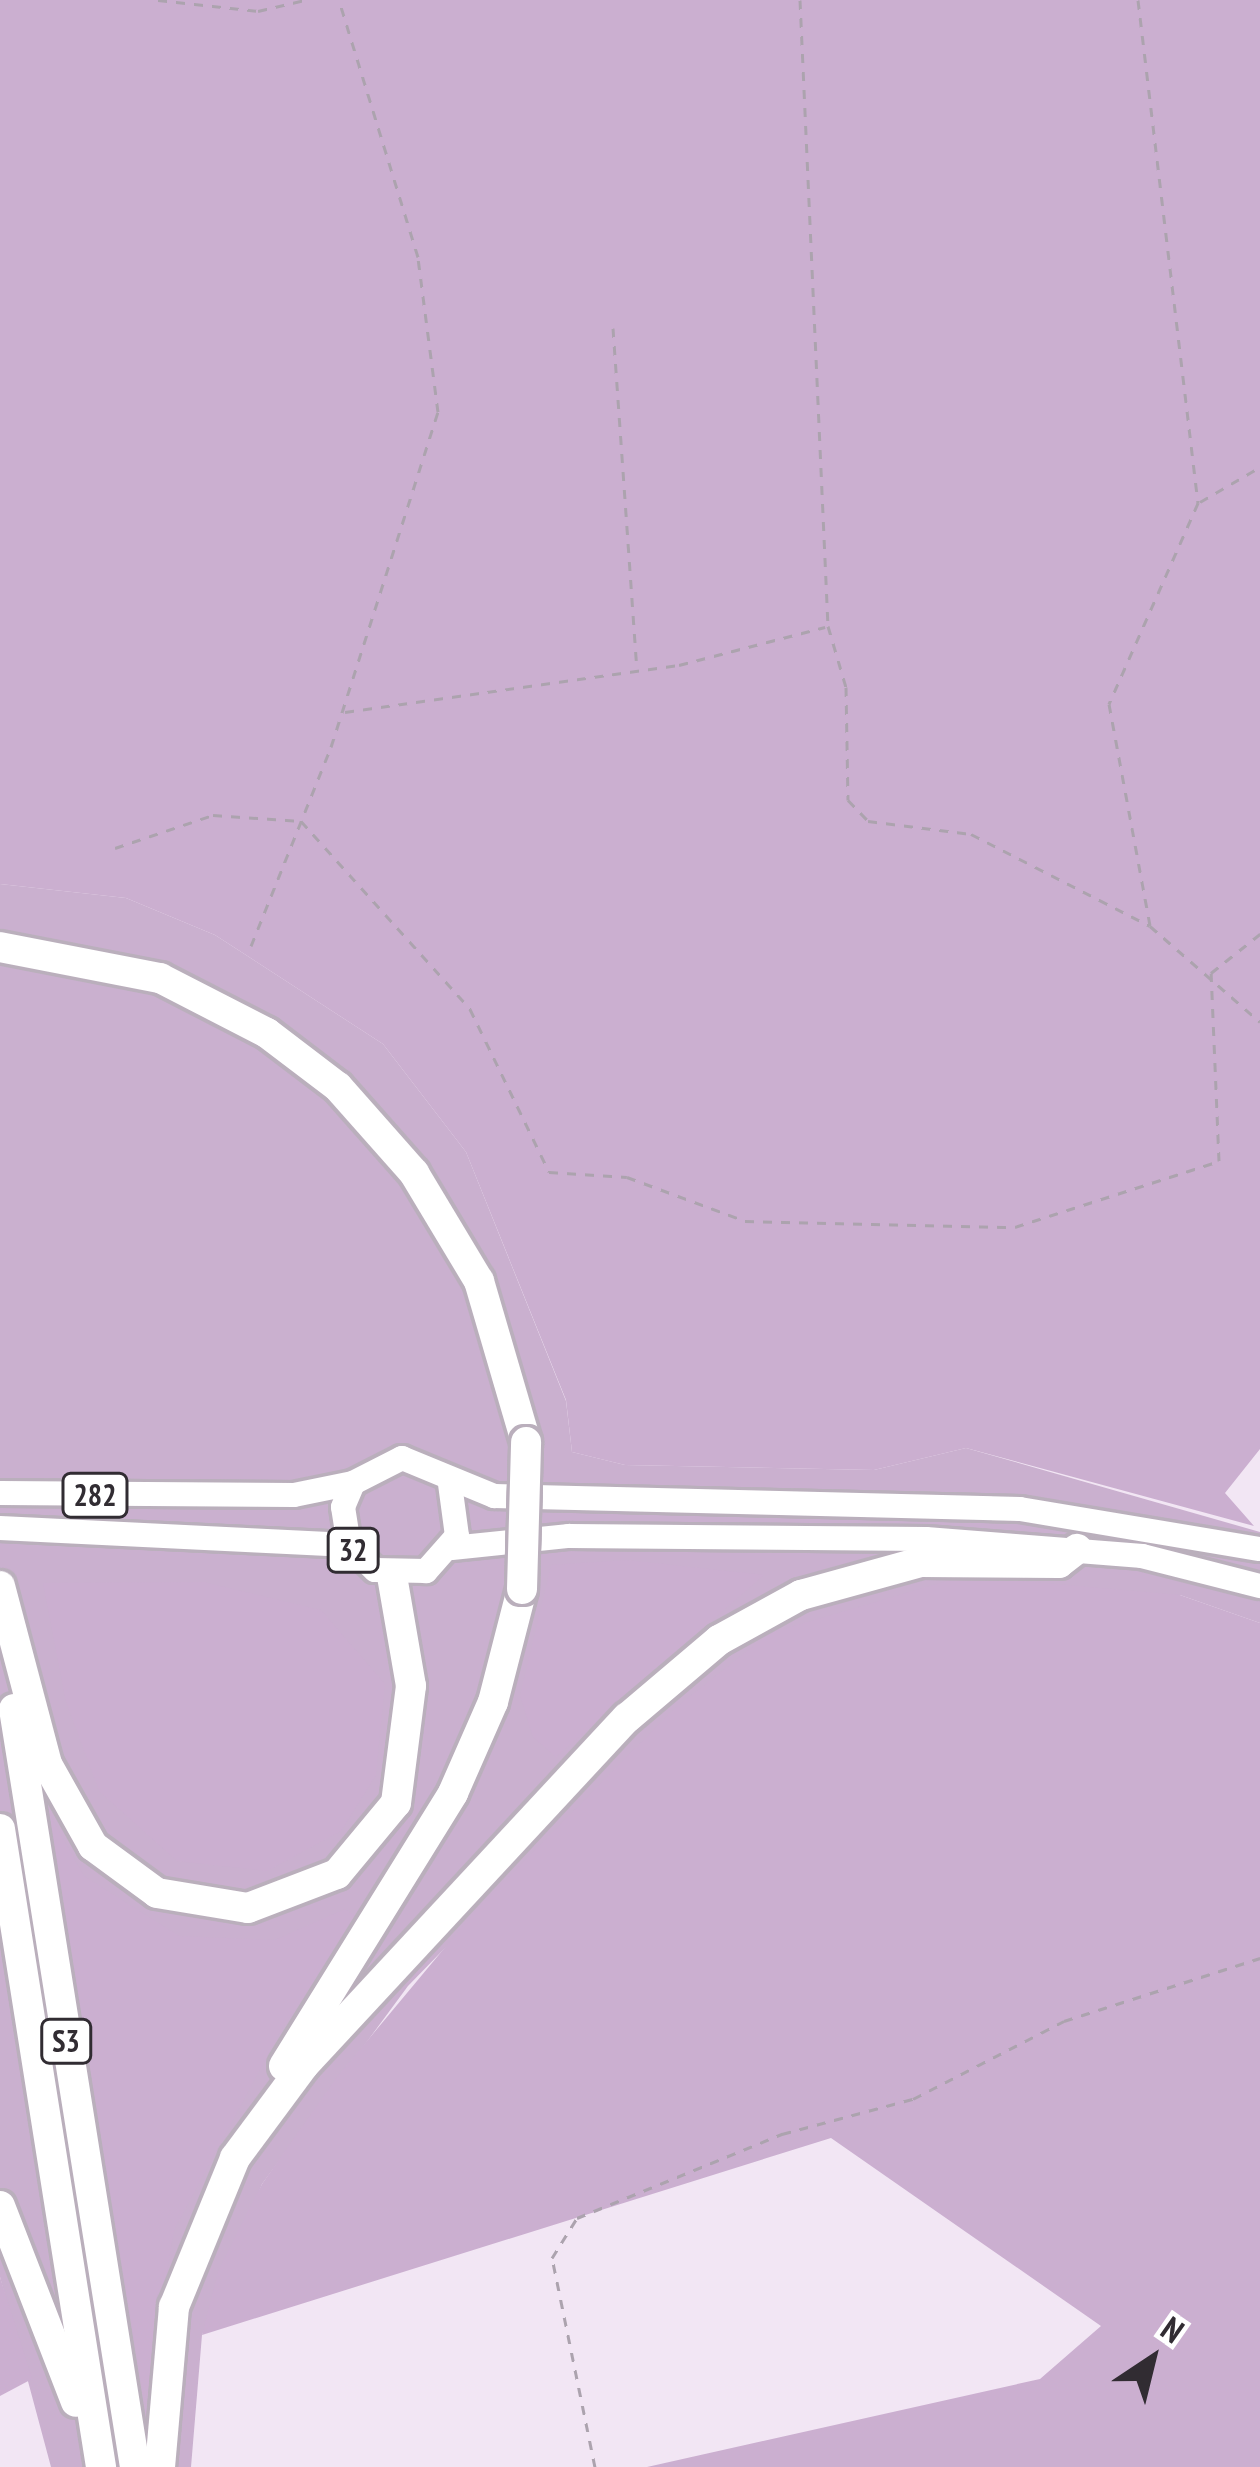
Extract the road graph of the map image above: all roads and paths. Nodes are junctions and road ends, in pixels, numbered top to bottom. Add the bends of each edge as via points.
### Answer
1 (158, 0) edge
2 (304, 0) edge
3 (339, 0) edge
4 (800, 0) edge
5 (1138, 0) edge
6 (613, 328) dead end
7 (1260, 466) edge
8 (1198, 503) junction
9 (828, 626) junction
10 (637, 671) junction
11 (344, 712) junction
12 (301, 821) junction
13 (115, 848) dead end
14 (1150, 926) junction
15 (1260, 934) edge
16 (250, 946) dead end
17 (0, 947) edge
18 (1211, 973) junction
19 (1260, 1022) edge
20 (353, 1484) junction
21 (450, 1484) junction
22 (0, 1493) edge
23 (0, 1528) edge
24 (350, 1545) junction
25 (452, 1548) junction
26 (1077, 1549) junction
27 (1260, 1549) edge
28 (392, 1576) junction
29 (0, 1586) edge
30 (1260, 1586) edge
31 (0, 1614) edge
32 (0, 1829) edge
33 (1260, 1958) edge
34 (240, 2150) junction
35 (0, 2206) edge
36 (99, 2467) edge
37 (135, 2467) edge
38 (160, 2467) edge
39 (595, 2467) edge

1 - 2 path via 257,11
3 - 11 path via 418,257 438,412
4 - 9 path
5 - 8 path
6 - 10 path
7 - 8 path
8 - 14 path via 1109,704
9 - 10 path
9 - 14 path via 846,687 848,800 868,821 971,834
10 - 11 path
11 - 12 path
12 - 13 path via 213,814
12 - 16 path
12 - 18 path via 470,1010 549,1172 627,1177 745,1220 915,1232 1015,1227 1219,1161
14 - 18 path
15 - 18 path
17 - 34 highway, bridge via 160,978 267,1033 338,1087 414,1173 479,1281 526,1442 522,1589 493,1702 453,1793
18 - 19 path
20 - 21 main road, 32 via 402,1458
20 - 22 main road, 282 via 294,1495
20 - 24 main road, 32 via 343,1507
21 - 25 main road via 460,1509
21 - 27 main road via 539,1499 1020,1509
23 - 24 main road, 32
24 - 28 main road, 32
25 - 26 main road via 754,1536
25 - 28 main road, 32 via 426,1571
26 - 30 main road
26 - 34 highway via 1059,1563 921,1562 837,1582 718,1640 567,1779 304,2065
28 - 29 highway via 411,1686 396,1803 337,1874 248,1908 158,1893 93,1846 47,1764
31 - 37 highway, S3
32 - 36 highway, S3
33 - 39 path via 1064,2021 913,2099 782,2134 577,2218 552,2258
34 - 38 highway via 174,2307
35 - 36 highway

